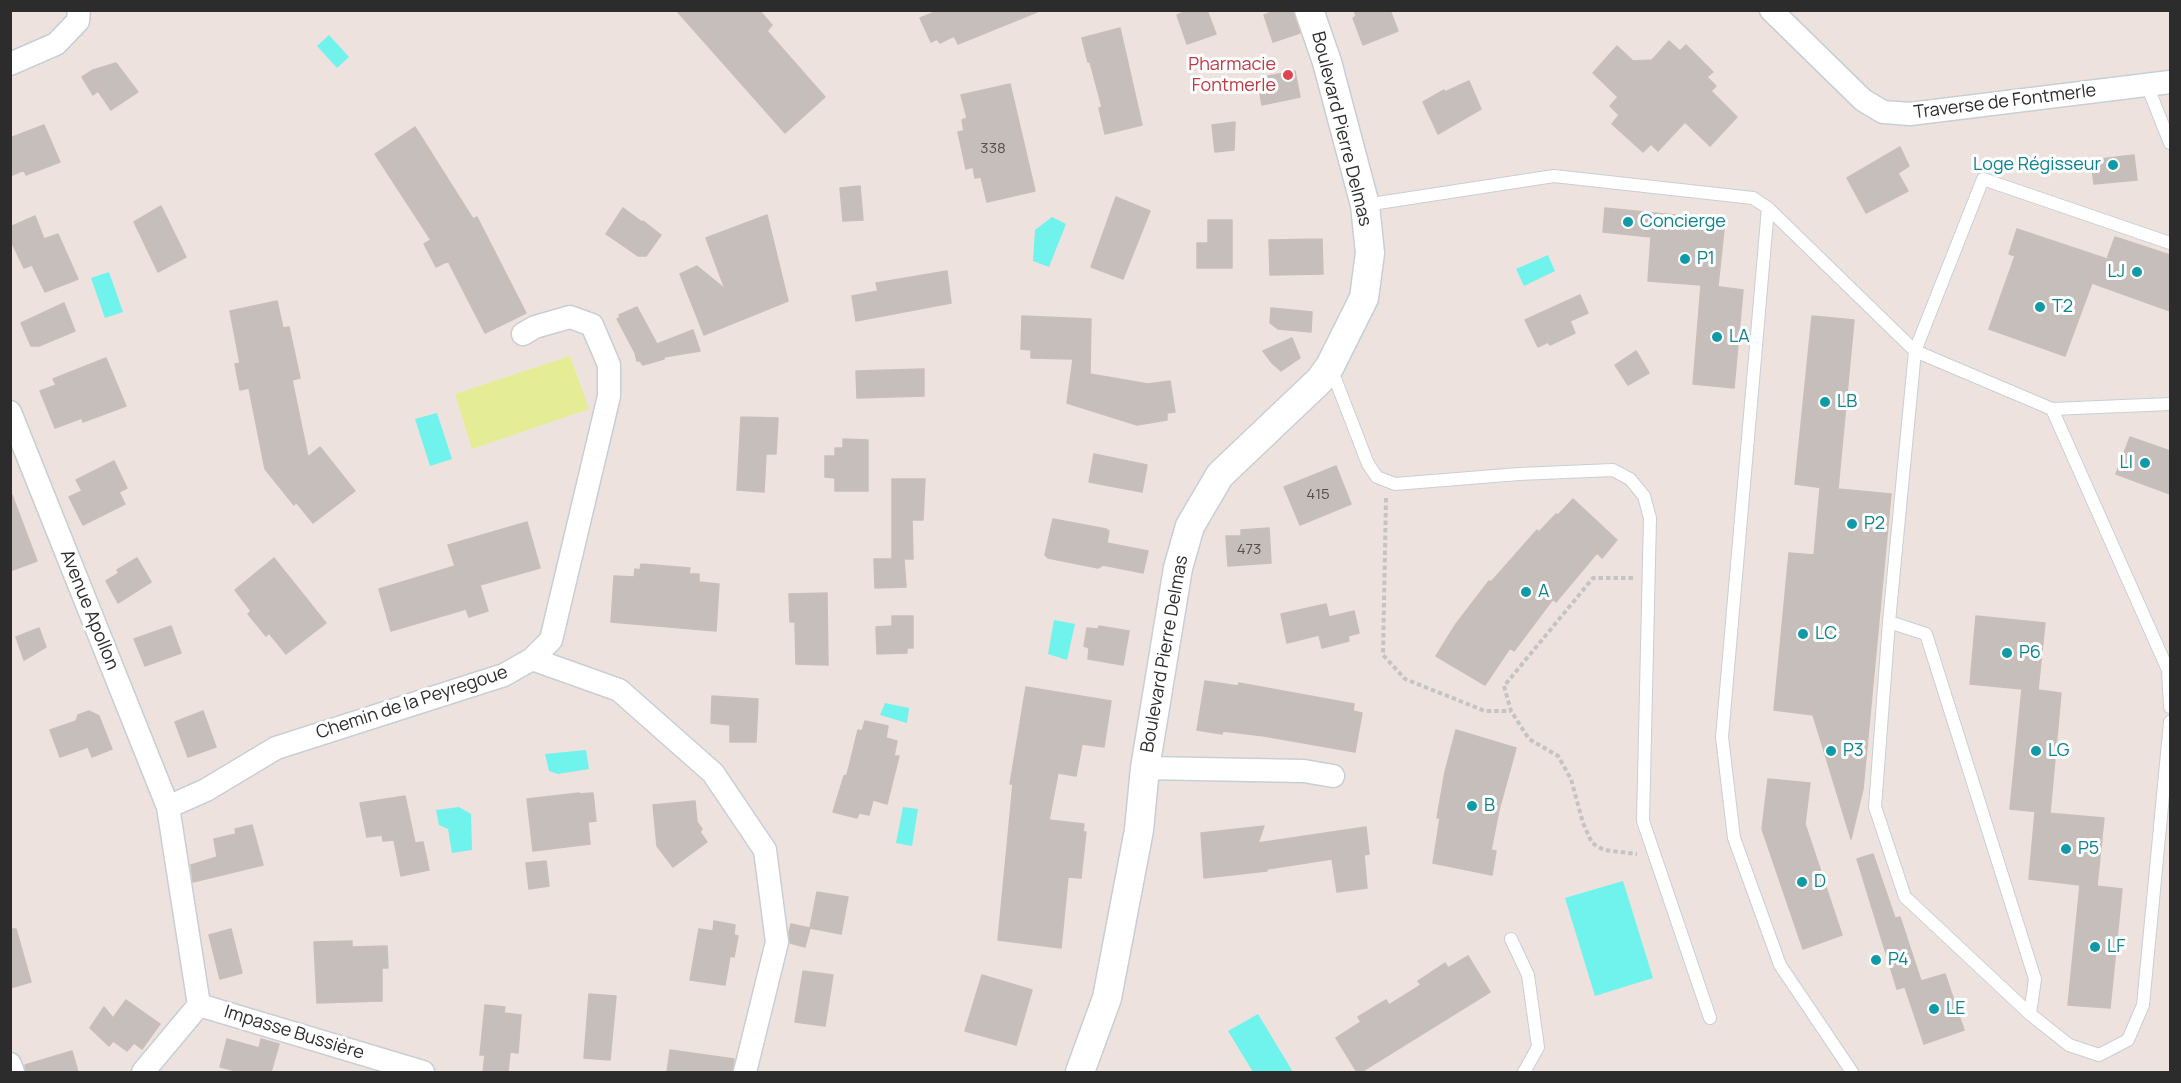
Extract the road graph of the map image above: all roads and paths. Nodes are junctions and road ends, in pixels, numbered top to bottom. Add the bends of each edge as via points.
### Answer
1 (79, 10) edge
2 (1309, 10) edge
3 (1771, 10) edge
4 (10, 64) edge
5 (2170, 82) edge
6 (2146, 85) junction
7 (2170, 143) edge
8 (1365, 205) junction
9 (1768, 208) junction
10 (2170, 243) edge
11 (523, 334) dead end
12 (1915, 351) junction
13 (1330, 366) junction
14 (2170, 404) edge
15 (2052, 409) junction
16 (10, 412) edge
17 (1386, 480) junction
18 (1649, 577) junction
19 (1889, 622) junction
20 (532, 659) junction
21 (2170, 708) edge
22 (1511, 711) junction
23 (2170, 722) edge
24 (1145, 768) junction
25 (1333, 776) dead end
26 (168, 807) junction
27 (1655, 856) junction
28 (1511, 939) dead end
29 (199, 1005) junction
30 (2030, 1014) junction
31 (1710, 1018) dead end
32 (10, 1064) edge
33 (13, 1072) edge
34 (143, 1072) edge
35 (423, 1072) edge
36 (745, 1072) edge
37 (1080, 1072) edge
38 (1524, 1072) edge
39 (1852, 1072) edge

1 - 4 street via 78,21 56,44
2 - 8 street, Boulevard Pierre Delmas
3 - 6 street, Traverse de Fontmerle via 1863,100 1883,111 1910,114
5 - 6 street, Traverse de Fontmerle
6 - 7 lane
8 - 9 lane via 1554,176 1753,198
8 - 13 street, Boulevard Pierre Delmas via 1370,253 1364,298
9 - 12 lane
9 - 39 lane via 1722,737 1734,838 1780,964
10 - 12 lane via 1983,179
11 - 20 street, Chemin de la Peyregoue via 570,317 592,325 609,365 609,396 550,640
12 - 15 lane
12 - 19 lane
13 - 17 lane via 1368,464 1377,477
13 - 24 street, Boulevard Pierre Delmas via 1220,475 1190,526 1178,568
14 - 15 lane
15 - 21 lane via 2168,670
16 - 26 street, Avenue Apollon
17 - 18 lane via 1395,484 1613,470 1630,479 1644,496 1650,518
17 - 22 path via 1383,655 1405,679 1485,711
18 - 22 path via 1593,578 1504,686
18 - 27 lane via 1643,821
19 - 30 lane via 1926,634 2036,979
19 - 30 lane via 1875,807 1905,897
20 - 26 street, Chemin de la Peyregoue via 504,675 276,748 206,790
20 - 36 street via 619,690 713,773 765,850 777,942
22 - 27 path via 1528,739 1558,756 1571,779 1592,843 1604,850
23 - 30 lane via 2143,1005 2128,1040 2099,1055 2069,1045
24 - 25 street via 1304,771
24 - 37 street, Boulevard Pierre Delmas via 1139,830 1107,998
26 - 29 street
27 - 31 lane
28 - 38 lane via 1528,975 1538,1047
29 - 34 street
29 - 35 street, Impasse Bussière
32 - 33 street

